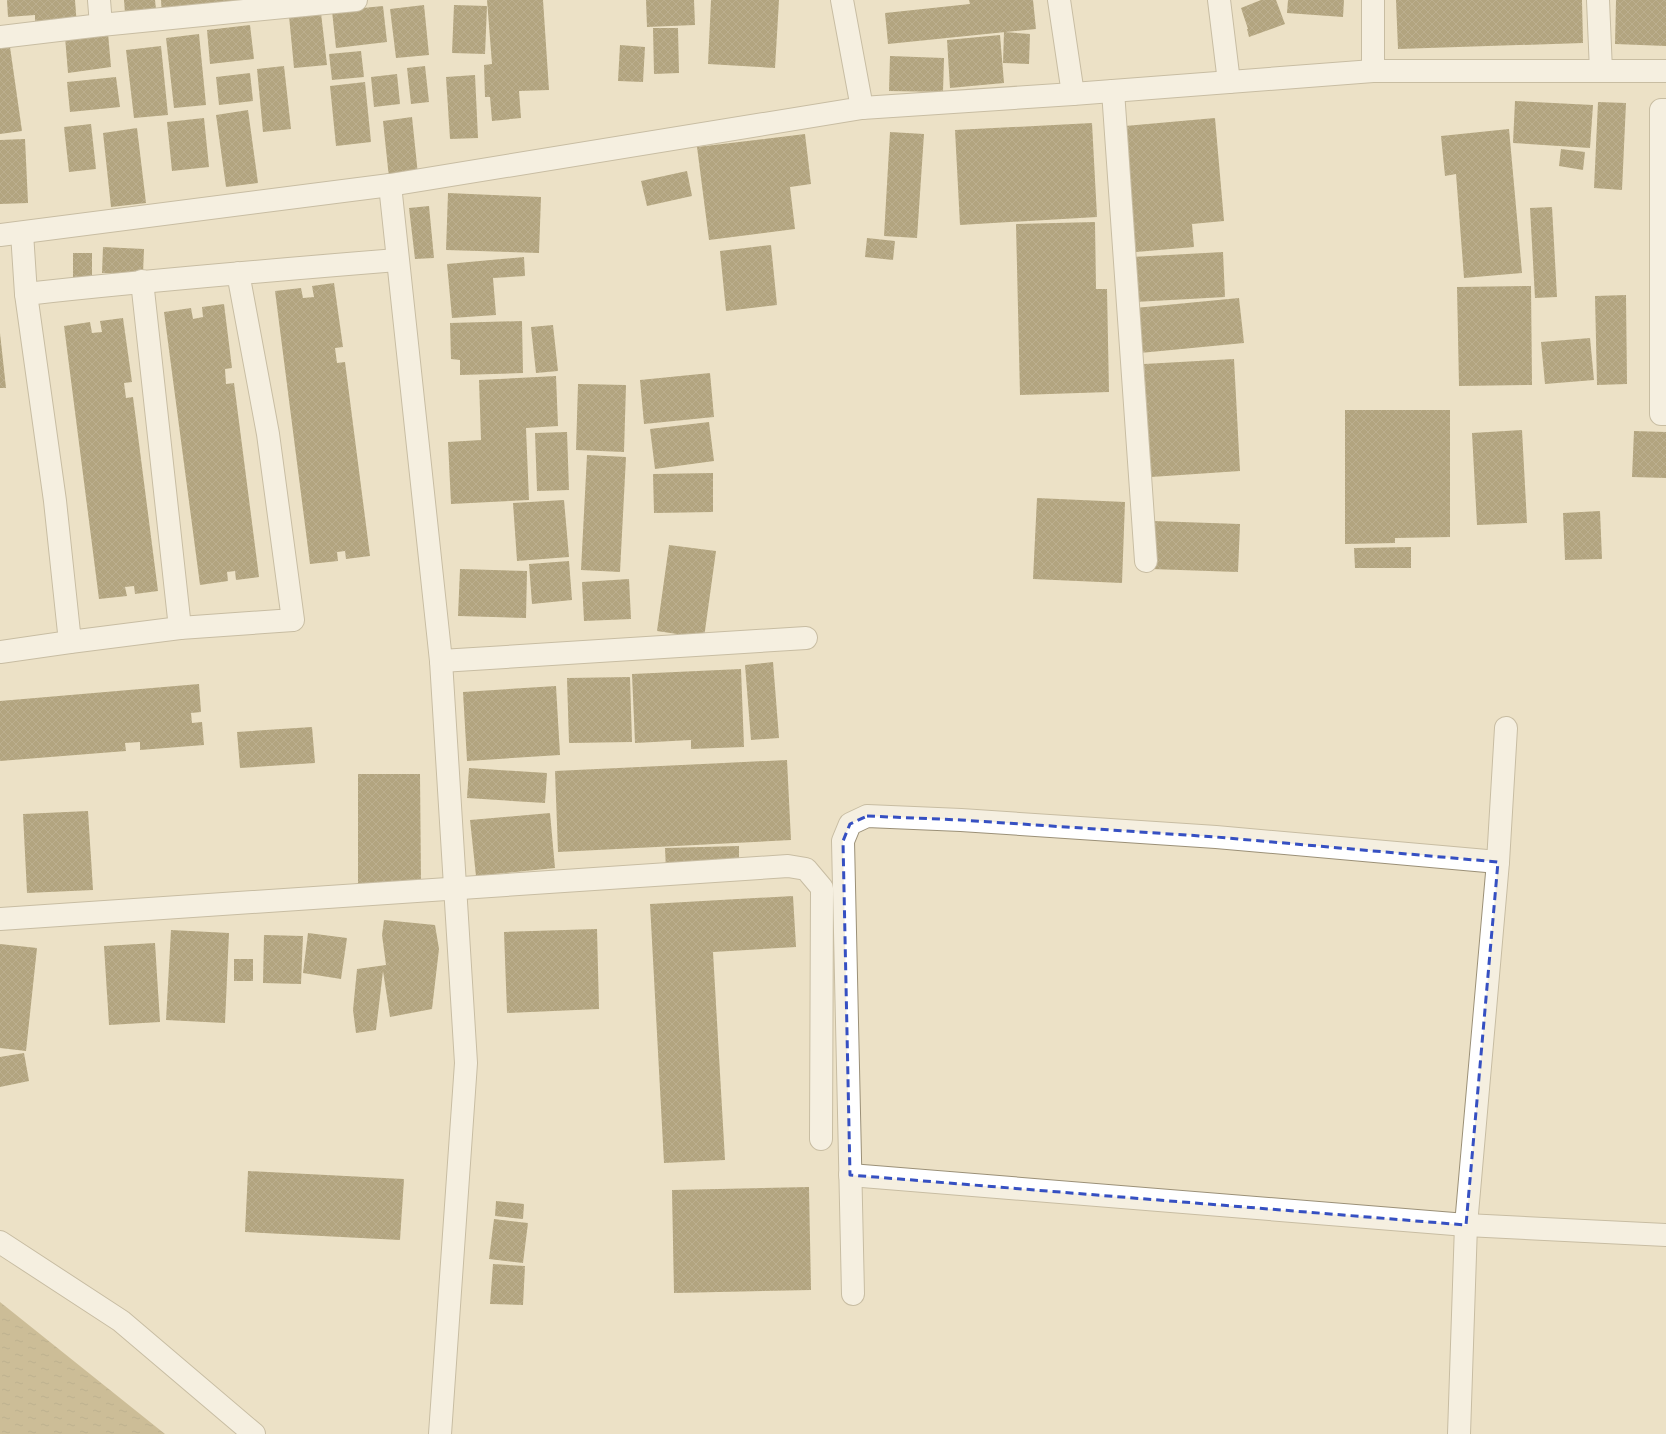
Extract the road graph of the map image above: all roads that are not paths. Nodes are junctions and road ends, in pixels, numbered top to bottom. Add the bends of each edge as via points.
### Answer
1 (99, 0) edge
2 (356, 0) edge
3 (842, 0) edge
4 (1059, 0) edge
5 (1219, 0) edge
6 (1373, 0) edge
7 (1598, 0) edge
8 (101, 26) junction
9 (0, 38) edge
10 (1372, 71) junction
11 (1601, 71) junction
12 (1666, 71) edge
13 (1229, 82) junction
14 (1113, 91) junction
15 (1073, 94) junction
16 (862, 108) junction
17 (1666, 110) edge
18 (390, 186) junction
19 (22, 233) junction
20 (0, 235) edge
21 (397, 260) junction
22 (238, 273) junction
23 (142, 281) junction
24 (26, 294) junction
25 (1666, 414) edge
26 (1146, 561) dead end
27 (180, 628) junction
28 (806, 638) dead end
29 (70, 642) junction
30 (0, 652) edge
31 (441, 661) junction
32 (1506, 728) dead end
33 (1498, 862) junction
34 (455, 888) junction
35 (0, 919) edge
36 (821, 1139) dead end
37 (850, 1175) junction
38 (1466, 1225) junction
39 (1666, 1235) edge
40 (0, 1242) edge
41 (853, 1294) dead end
42 (254, 1434) edge
43 (440, 1434) edge
44 (1459, 1434) edge

1 - 8 street
2 - 8 street
3 - 16 street
4 - 15 street
5 - 13 street
6 - 10 street
7 - 11 street
8 - 9 street
10 - 11 street
10 - 13 street
11 - 12 street
13 - 14 street
14 - 15 street
14 - 26 street
15 - 16 street
16 - 18 street
17 - 25 street via 1662,110 1661,382 1661,414
18 - 19 street
18 - 21 street
19 - 20 street
19 - 24 street
21 - 22 street
21 - 31 street
22 - 23 street
22 - 27 street via 268,434 293,620
23 - 24 street
23 - 27 street
24 - 29 street via 56,501
27 - 29 street
28 - 31 street
29 - 30 street
31 - 34 street
32 - 33 street
33 - 37 street via 1216,837 961,820 867,816 850,824 843,841
33 - 38 street
34 - 35 street
34 - 36 street via 788,866 806,869 822,888
34 - 43 street via 466,1063
37 - 38 street
37 - 41 street
38 - 39 street
38 - 44 street
40 - 42 street via 121,1321

